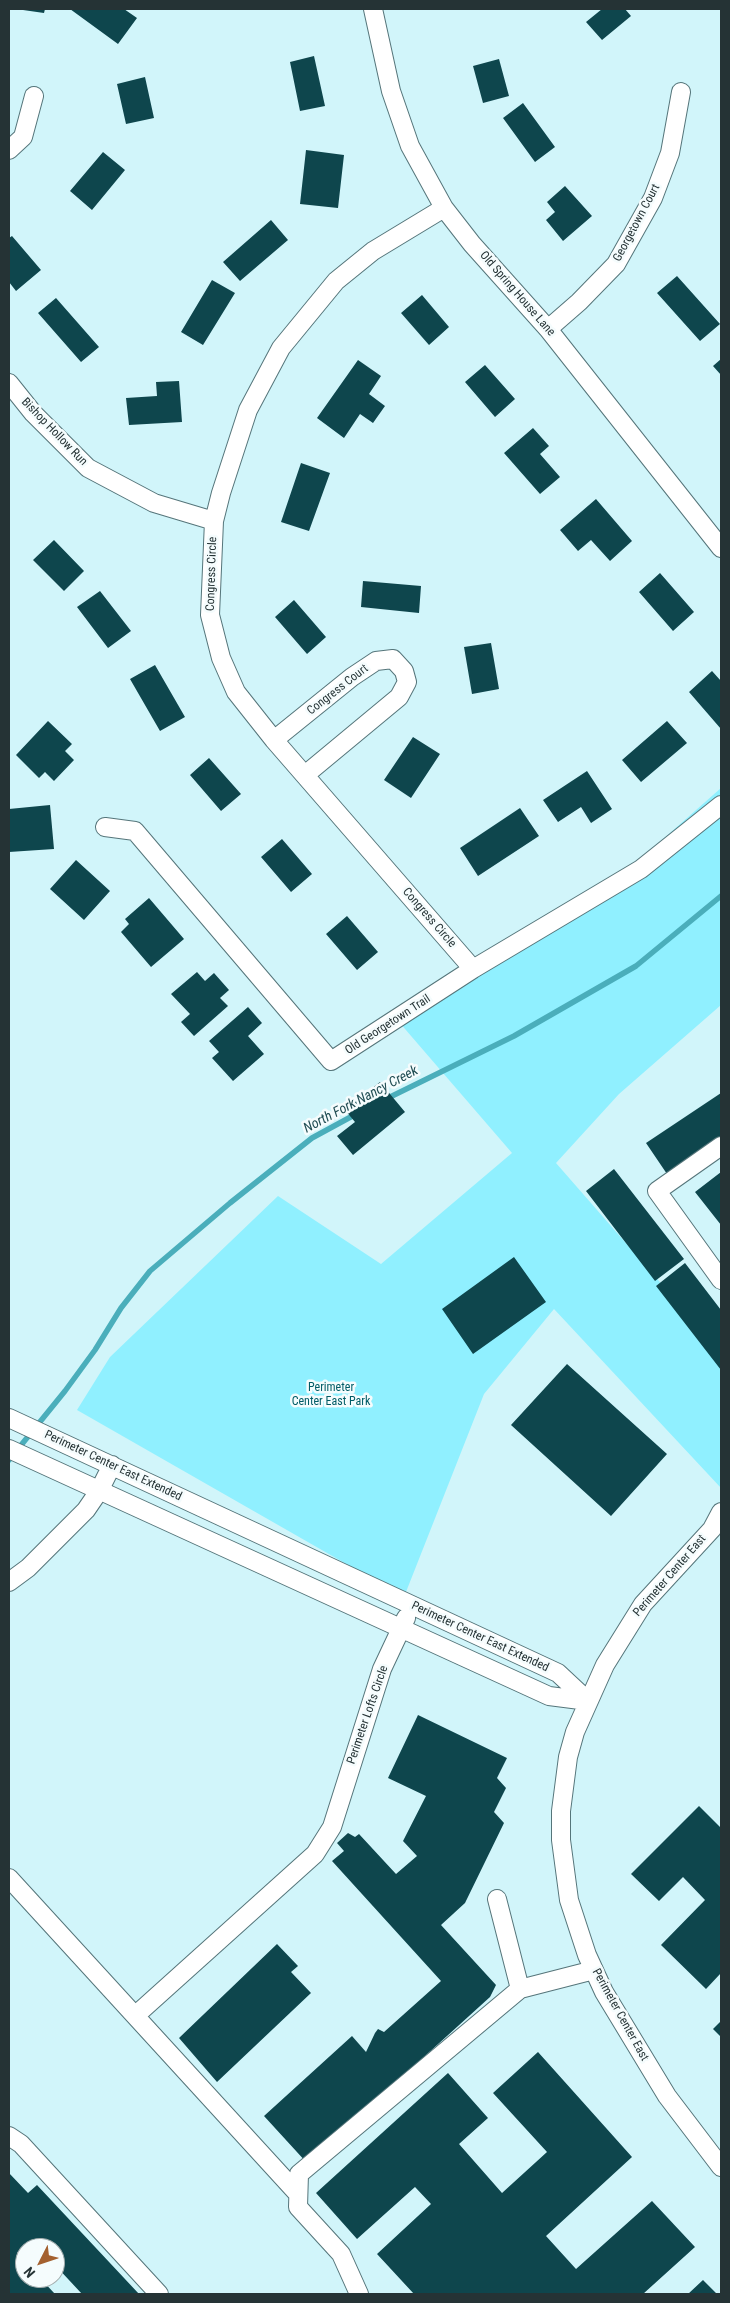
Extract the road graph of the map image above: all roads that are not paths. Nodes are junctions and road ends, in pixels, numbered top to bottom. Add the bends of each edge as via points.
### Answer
1 (373, 9) edge
2 (681, 92) dead end
3 (34, 96) dead end
4 (9, 150) edge
5 (444, 208) junction
6 (548, 328) junction
7 (9, 383) edge
8 (214, 521) junction
9 (721, 548) edge
10 (274, 740) junction
11 (305, 775) junction
12 (721, 805) edge
13 (105, 827) dead end
14 (473, 969) junction
15 (721, 1146) edge
16 (721, 1280) edge
17 (9, 1418) edge
18 (9, 1449) edge
19 (112, 1465) junction
20 (99, 1491) junction
21 (721, 1512) edge
22 (717, 1528) edge
23 (9, 1582) edge
24 (412, 1606) junction
25 (402, 1628) junction
26 (588, 1701) junction
27 (9, 1878) edge
28 (497, 1899) dead end
29 (594, 1970) junction
30 (520, 1988) junction
31 (136, 2015) junction
32 (9, 2136) edge
33 (721, 2167) edge
34 (298, 2194) junction
35 (159, 2294) edge
36 (359, 2294) edge

1 - 5 street, Old Spring House Lane via 391,92 410,146
2 - 6 street, Georgetown Court via 670,153 653,198 616,264
3 - 4 street via 23,137
5 - 6 street, Old Spring House Lane
5 - 8 street, Congress Circle via 373,251 336,281 281,348 248,410
6 - 9 street, Old Spring House Lane
7 - 8 street, Bishop Hollow Run via 33,413 88,468 154,503
8 - 10 street, Congress Circle via 210,615 221,658 236,692
10 - 11 street, Congress Circle
10 - 11 street, Congress Court via 376,661 393,660 404,671 407,682 399,696
11 - 14 street, Congress Circle
12 - 14 street, Old Georgetown Trail via 641,869
13 - 14 street, Old Georgetown Trail via 135,831 331,1061
15 - 16 street via 657,1191
17 - 19 street, Perimeter Center East Extended
18 - 20 street, Perimeter Center East Extended
19 - 20 street
19 - 24 street, Perimeter Center East Extended
20 - 23 street via 75,1522
20 - 25 street, Perimeter Center East Extended
21 - 22 street, Perimeter Center East
22 - 26 street, Perimeter Center East via 643,1604 605,1665
24 - 25 street, Perimeter Lofts Circle
24 - 26 street, Perimeter Center East Extended via 558,1673
25 - 26 street, Perimeter Center East Extended via 550,1696
25 - 31 street, Perimeter Lofts Circle via 382,1669 332,1826 314,1854
26 - 29 street, Perimeter Center East via 568,1757 561,1840 569,1900
27 - 31 street
28 - 30 street
29 - 30 street
29 - 33 street, Perimeter Center East via 624,2028 667,2096
30 - 34 street via 299,2174
31 - 34 street
32 - 35 street via 21,2144
34 - 36 street via 298,2207 341,2254

